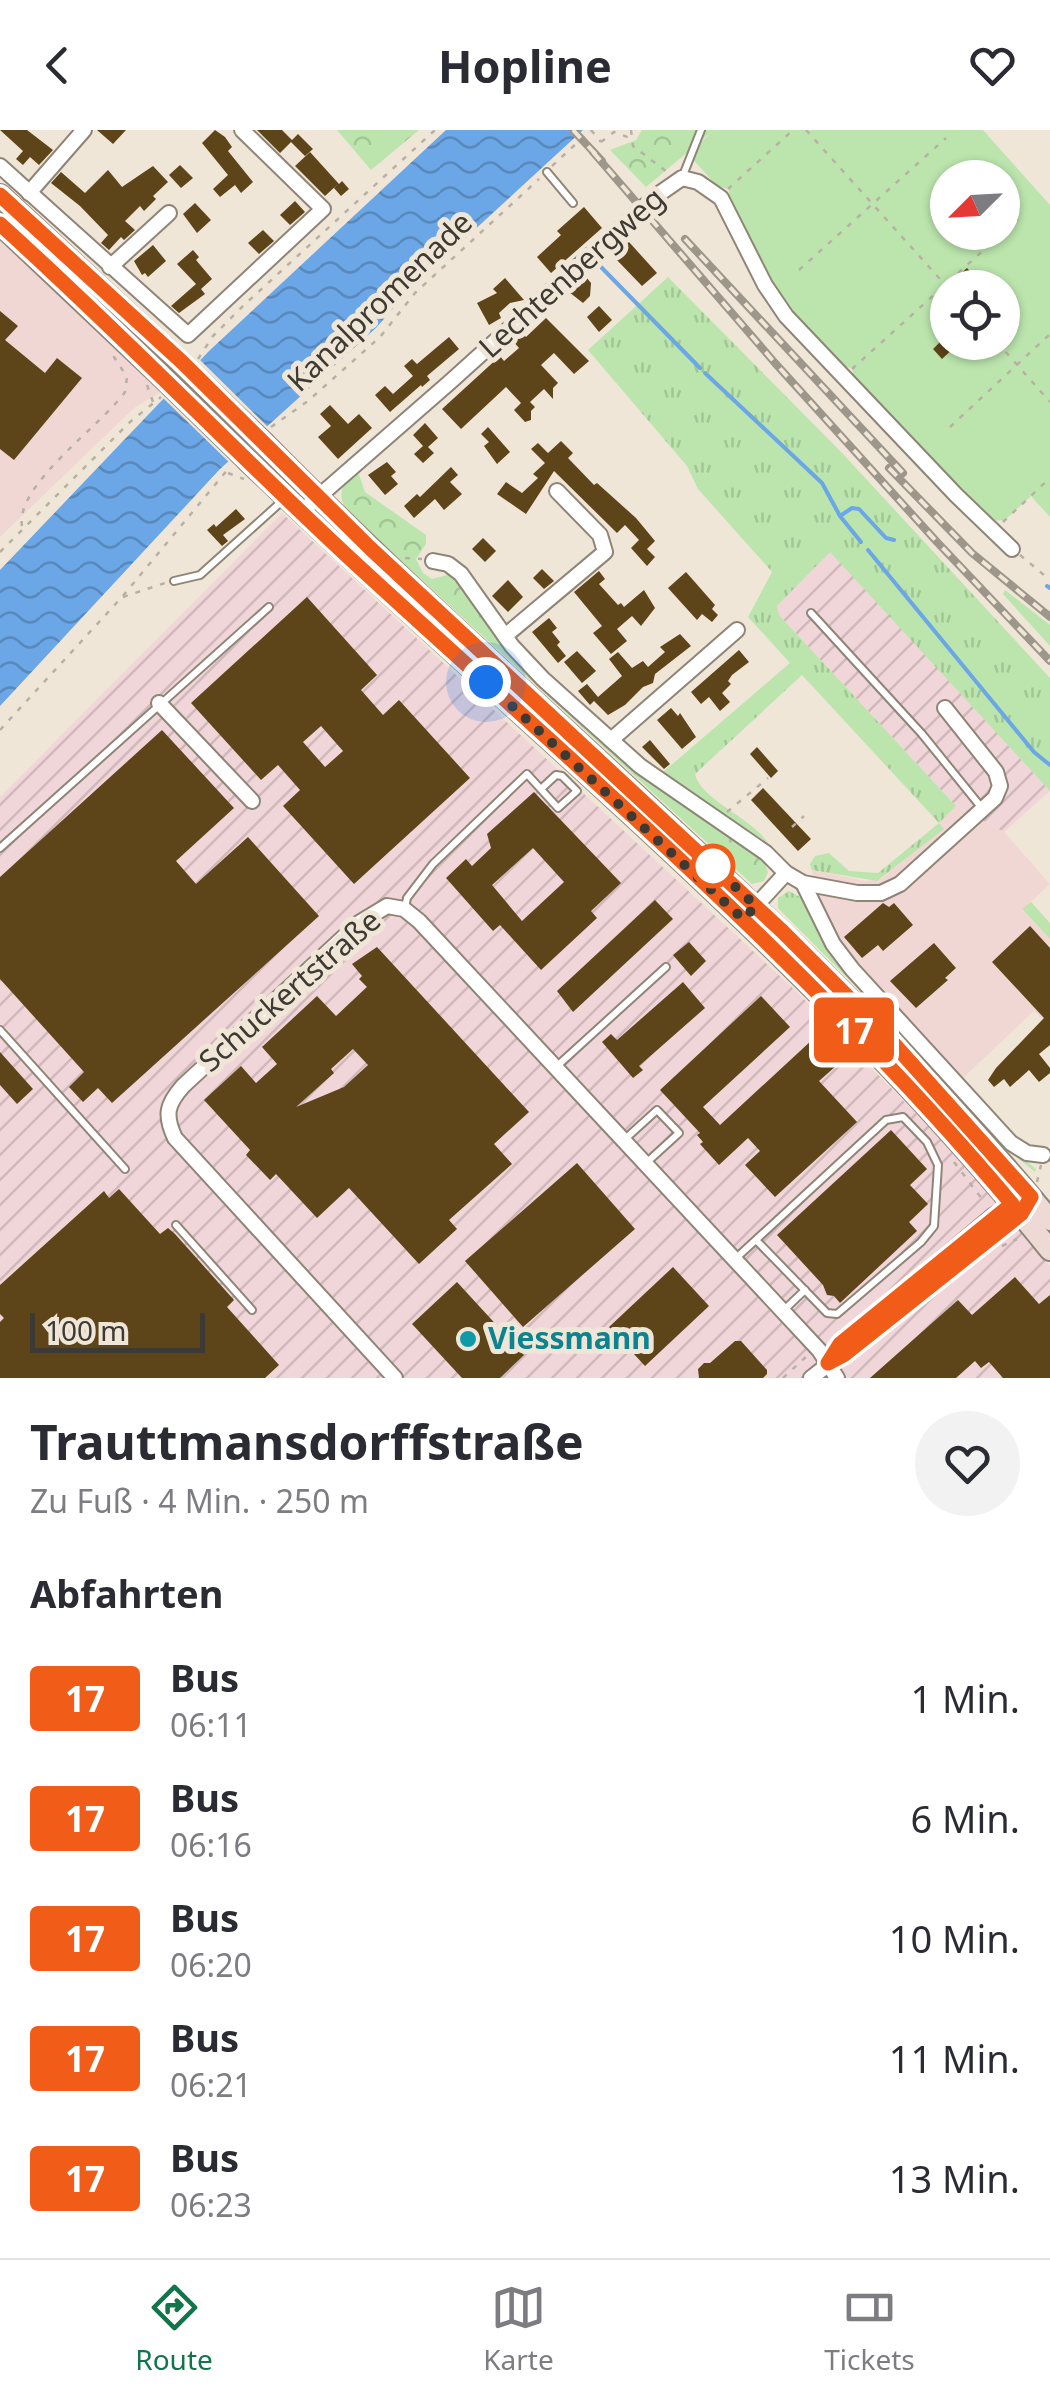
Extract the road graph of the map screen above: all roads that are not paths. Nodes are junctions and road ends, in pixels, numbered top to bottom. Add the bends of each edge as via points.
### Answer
1 (84, 130) edge
2 (242, 130) edge
3 (701, 130) edge
4 (0, 166) edge
5 (546, 172) road end
6 (678, 180) junction
7 (28, 193) junction
8 (0, 195) edge
9 (573, 204) dead end
10 (169, 213) dead end
11 (0, 224) edge
12 (110, 267) junction
13 (557, 491) dead end
14 (317, 495) junction
15 (280, 503) dead end
16 (300, 512) junction
17 (1012, 548) road end
18 (433, 561) dead end
19 (174, 581) road end
20 (269, 607) dead end
21 (810, 613) dead end
22 (737, 630) dead end
23 (505, 636) junction
24 (159, 703) junction
25 (945, 708) dead end
26 (611, 740) junction
27 (541, 789) junction
28 (252, 801) dead end
29 (983, 810) junction
30 (0, 848) edge
31 (786, 873) junction
32 (803, 883) junction
33 (404, 909) junction
34 (750, 912) junction
35 (666, 967) dead end
36 (0, 1030) edge
37 (555, 1068) junction
38 (622, 1140) junction
39 (1043, 1155) road end
40 (644, 1164) junction
41 (125, 1169) dead end
42 (1025, 1200) junction
43 (1050, 1220) edge
44 (176, 1225) dead end
45 (756, 1240) junction
46 (1050, 1250) edge
47 (733, 1260) junction
48 (805, 1290) junction
49 (252, 1310) dead end
50 (782, 1312) junction
51 (823, 1356) junction
52 (396, 1378) edge
53 (810, 1378) edge
54 (837, 1378) edge

1 - 7 street
2 - 12 street via 323,209 188,335
3 - 6 lane
4 - 7 street
5 - 9 lane
6 - 14 street, Lechtenbergweg
6 - 17 street, Lechtenbergweg via 698,182 721,198 780,306
7 - 12 street
8 - 14 main road, bridge via 268,435
10 - 12 street
11 - 16 main road, bridge via 242,470
13 - 23 street via 600,535 605,552
14 - 16 street, Lechtenbergweg
14 - 34 main road
15 - 19 lane via 200,575
16 - 34 main road
18 - 23 street via 460,574
20 - 24 lane
21 - 29 lane
22 - 26 street
23 - 26 street
24 - 28 street
24 - 30 lane
25 - 29 street via 998,776 998,794
26 - 31 street
27 - 27 lane via 558,808 577,791 556,775
27 - 33 lane via 527,774 433,864
29 - 32 street via 887,891
31 - 32 street
31 - 34 street
32 - 39 street via 852,970 1011,1142 1026,1154
33 - 37 street, Schuckertstraße
33 - 52 street, Schuckertstraße via 387,906 359,923 183,1086 167,1112 174,1138
34 - 42 main road via 885,1034
35 - 37 lane
36 - 41 lane
37 - 38 street, Schuckertstraße
38 - 40 street, Schuckertstraße
38 - 40 lane via 657,1110 679,1133
40 - 47 street, Schuckertstraße
42 - 43 main road
42 - 46 main road
42 - 51 street via 982,1225
44 - 49 lane
45 - 47 lane
45 - 48 lane
45 - 48 lane via 886,1120 903,1117 938,1165 934,1226 837,1314
47 - 50 street, Schuckertstraße
48 - 50 lane
50 - 51 street, Schuckertstraße
51 - 53 street
51 - 54 street, Schuckertstraße

